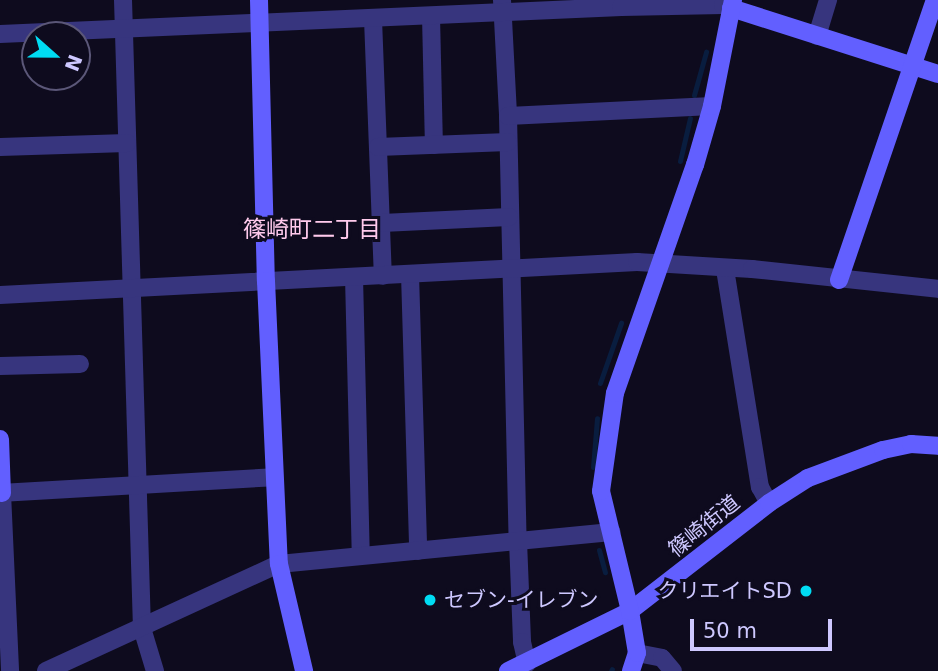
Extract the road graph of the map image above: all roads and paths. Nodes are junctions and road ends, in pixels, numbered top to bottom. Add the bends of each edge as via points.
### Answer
1 (123, 0) edge
2 (259, 0) edge
3 (828, 0) edge
4 (935, 0) edge
5 (620, 4) edge
6 (732, 4) edge
7 (502, 6) edge
8 (431, 16) junction
9 (373, 19) junction
10 (260, 22) junction
11 (124, 29) junction
12 (0, 34) edge
13 (817, 36) junction
14 (912, 66) junction
15 (938, 74) edge
16 (712, 106) junction
17 (508, 116) junction
18 (508, 142) junction
19 (128, 143) junction
20 (434, 145) junction
21 (0, 147) edge
22 (378, 147) junction
23 (509, 217) junction
24 (382, 223) junction
25 (660, 264) junction
26 (725, 269) junction
27 (511, 270) junction
28 (410, 274) junction
29 (383, 276) junction
30 (354, 277) junction
31 (839, 279) junction
32 (266, 281) junction
33 (132, 289) junction
34 (938, 289) edge
35 (0, 295) edge
36 (80, 364) dead end
37 (0, 366) edge
38 (0, 439) edge
39 (938, 446) edge
40 (274, 477) junction
41 (138, 486) junction
42 (1, 493) edge
43 (769, 503) junction
44 (611, 532) junction
45 (518, 541) junction
46 (418, 551) junction
47 (360, 555) junction
48 (279, 564) junction
49 (630, 611) junction
50 (142, 628) junction
51 (637, 653) junction
52 (527, 663) junction
53 (10, 671) edge
54 (46, 671) edge
55 (155, 671) edge
56 (304, 671) edge
57 (509, 671) edge
58 (631, 671) edge
59 (673, 671) edge

1 - 11 street
2 - 10 street
3 - 13 street
4 - 14 street
5 - 6 street
5 - 7 street
6 - 13 street
6 - 16 street
7 - 8 street
7 - 17 street
8 - 9 street
8 - 20 street
9 - 10 street
9 - 22 street
10 - 11 street
10 - 32 street
11 - 12 street
11 - 19 street
13 - 14 street
14 - 15 street
14 - 31 street
16 - 17 street
16 - 25 street
17 - 18 street
18 - 20 street
18 - 23 street
19 - 21 street
19 - 33 street
20 - 22 street
22 - 24 street
23 - 24 street
23 - 27 street
24 - 29 street
25 - 26 street
25 - 27 street
25 - 44 street via 615,393 601,491
26 - 31 street
26 - 43 street via 760,487
27 - 28 street
27 - 45 street
28 - 29 street
28 - 46 street
29 - 30 street
30 - 32 street
30 - 47 street
31 - 34 street
32 - 33 street
32 - 40 street
33 - 35 street
33 - 41 street
36 - 37 street
38 - 42 street
39 - 43 street, 篠崎街道 via 911,444 858,457 808,478
40 - 41 street
40 - 48 street
41 - 42 street
41 - 50 street
42 - 53 street
43 - 49 street, 篠崎街道
44 - 45 street
44 - 49 street
45 - 46 street
45 - 52 street
46 - 47 street
47 - 48 street
48 - 50 street
48 - 56 street
49 - 51 street
49 - 52 street, 篠崎街道
50 - 54 street
50 - 55 street
51 - 58 street
51 - 59 street via 662,658
52 - 57 street, 篠崎街道

